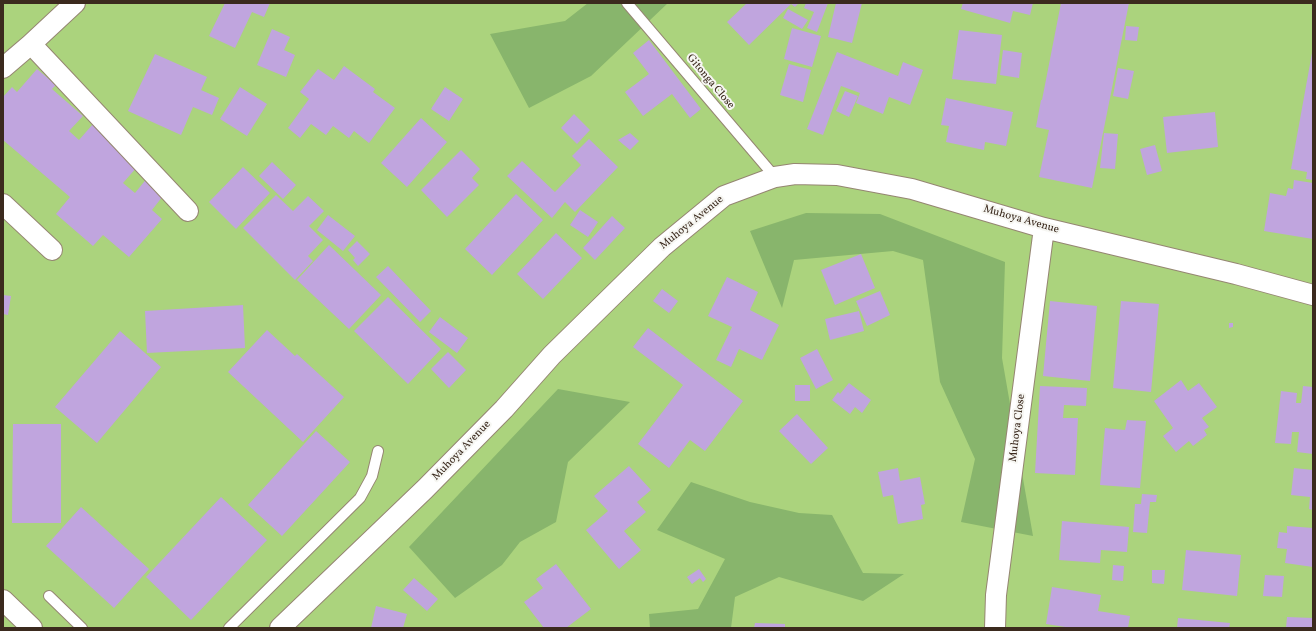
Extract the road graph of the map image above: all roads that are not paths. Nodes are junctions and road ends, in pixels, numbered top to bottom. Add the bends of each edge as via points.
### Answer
1 (75, 3) edge
2 (627, 3) edge
3 (31, 44) junction
4 (3, 68) edge
5 (775, 177) junction
6 (3, 204) edge
7 (188, 211) dead end
8 (1044, 228) junction
9 (52, 250) dead end
10 (1313, 295) edge
11 (378, 451) dead end
12 (49, 596) dead end
13 (3, 600) edge
14 (32, 628) edge
15 (82, 628) edge
16 (229, 628) edge
17 (280, 628) edge
18 (995, 628) edge

1 - 3 street
2 - 5 lane, Gitonga Close
3 - 4 street
3 - 7 street
5 - 8 street, Muhoya Avenue via 796,174 852,177 912,189
5 - 17 street, Muhoya Avenue via 724,196 662,247 552,355 504,409 425,489
6 - 9 street
8 - 10 street, Muhoya Avenue
8 - 18 street, Muhoya Close via 996,595
11 - 16 lane via 372,476 360,498
12 - 15 lane
13 - 14 street

